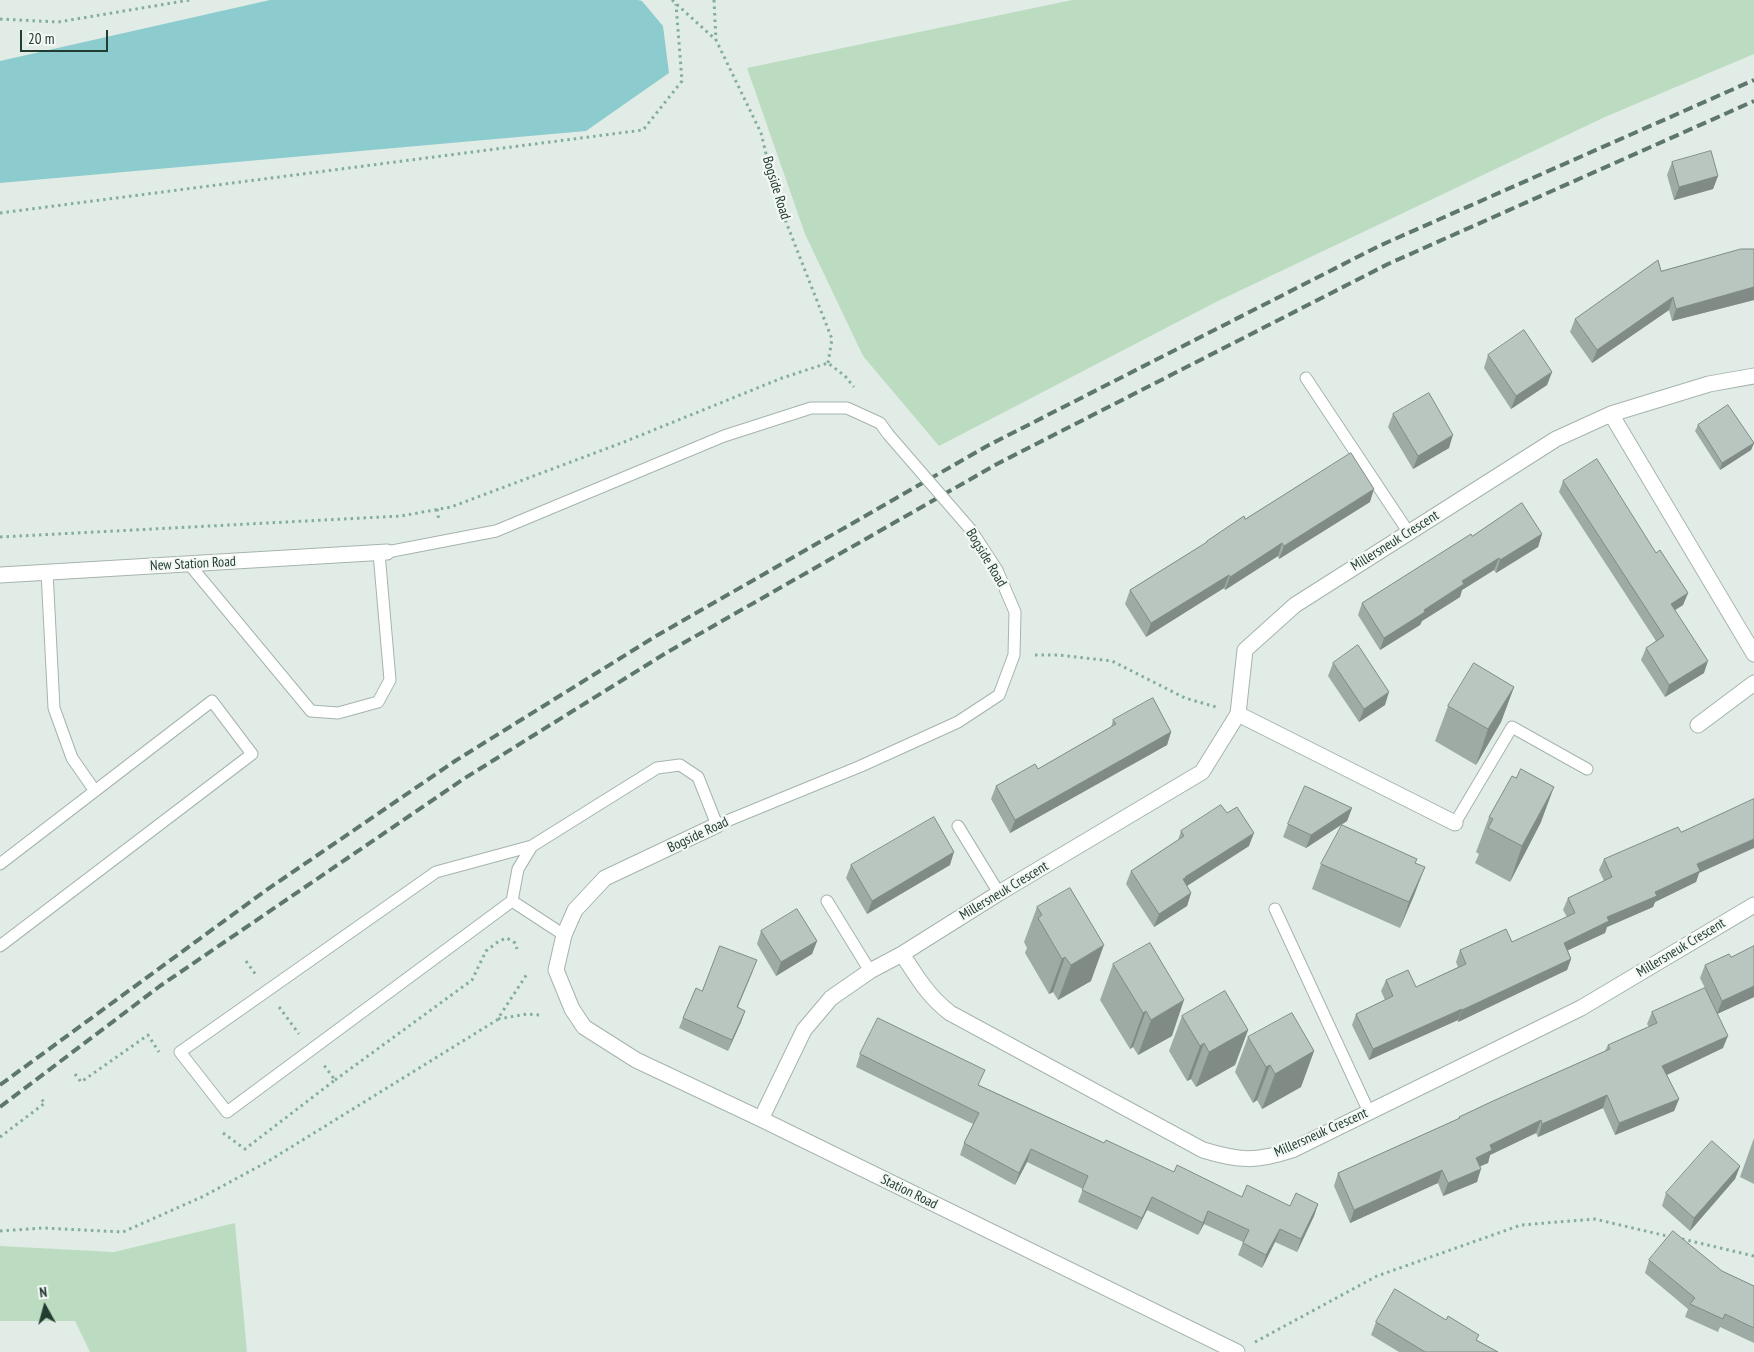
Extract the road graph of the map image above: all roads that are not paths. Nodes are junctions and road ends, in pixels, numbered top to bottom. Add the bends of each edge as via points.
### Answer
1 (1754, 376) edge
2 (1306, 378) dead end
3 (1611, 414) junction
4 (1409, 533) junction
5 (383, 552) junction
6 (190, 564) junction
7 (47, 572) junction
8 (0, 575) edge
9 (1754, 654) edge
10 (1754, 683) edge
11 (1238, 714) junction
12 (1698, 725) dead end
13 (1586, 769) dead end
14 (95, 791) junction
15 (1455, 824) joint
16 (717, 825) junction
17 (958, 826) dead end
18 (532, 846) junction
19 (0, 864) edge
20 (999, 893) junction
21 (512, 901) junction
22 (827, 901) dead end
23 (1754, 905) edge
24 (1275, 909) dead end
25 (564, 935) junction
26 (0, 946) edge
27 (902, 954) junction
28 (870, 971) junction
29 (584, 1027) joint
30 (1369, 1112) junction
31 (762, 1119) junction
32 (1237, 1352) edge

1 - 3 street, Millersneuk Crescent via 1709,384
2 - 4 lane
3 - 4 street, Millersneuk Crescent via 1556,439
3 - 9 street
4 - 11 street, Millersneuk Crescent via 1295,605 1245,650
5 - 6 street, New Station Road
5 - 6 lane via 390,680 378,702 338,713 311,711
5 - 16 lane, Bogside Road, bridge via 496,531 724,436 811,408 847,408 880,424 971,530 997,570 1015,612 1014,655 999,695 958,722
6 - 7 street, New Station Road
7 - 8 street, New Station Road
7 - 14 lane via 54,708 72,758
10 - 12 street
11 - 15 street
11 - 20 street, Millersneuk Crescent via 1202,772
13 - 15 lane via 1512,727
14 - 19 lane
14 - 26 lane via 212,702 252,754
16 - 18 lane via 698,777 680,765 657,768
16 - 25 street, Bogside Road via 605,878 574,910
17 - 20 lane
18 - 21 lane via 518,869
18 - 21 lane via 436,872 180,1052 227,1112
20 - 27 street, Millersneuk Crescent
21 - 25 lane
22 - 28 lane
23 - 30 street, Millersneuk Crescent via 1581,1008
24 - 30 lane
25 - 29 street, Bogside Road via 556,970 572,1009
27 - 28 street, Millersneuk Crescent
27 - 30 street, Millersneuk Crescent via 935,1002 950,1013 1203,1150 1250,1160 1271,1157
28 - 31 street, Millersneuk Crescent via 831,998 804,1030
29 - 31 street, Station Road via 636,1060
31 - 32 street, Station Road

